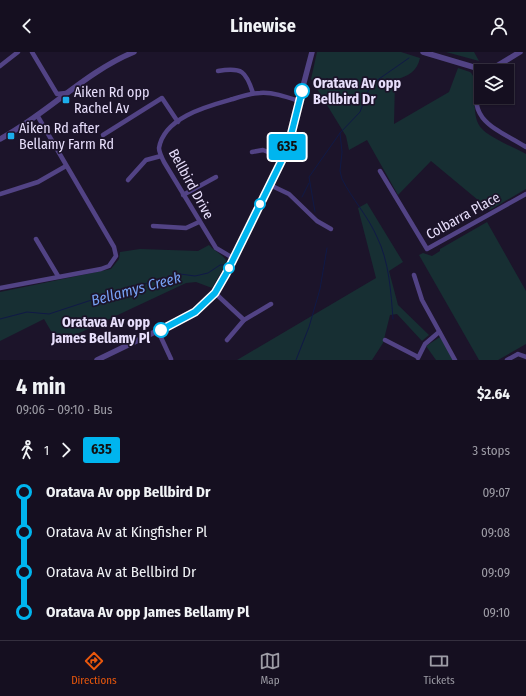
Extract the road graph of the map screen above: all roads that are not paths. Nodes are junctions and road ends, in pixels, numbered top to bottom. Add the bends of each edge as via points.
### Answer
1 (18, 52) edge
2 (32, 52) edge
3 (134, 52) edge
4 (312, 52) edge
5 (423, 52) edge
6 (520, 52) edge
7 (11, 54) edge
8 (500, 64) edge
9 (0, 66) edge
10 (474, 67) edge
11 (218, 71) dead end
12 (72, 91) junction
13 (253, 93) junction
14 (299, 101) junction
15 (477, 104) edge
16 (37, 115) junction
17 (178, 122) junction
18 (103, 135) dead end
19 (526, 138) edge
20 (0, 139) edge
21 (524, 146) edge
22 (252, 152) dead end
23 (161, 156) junction
24 (283, 158) junction
25 (66, 166) junction
26 (380, 171) dead end
27 (216, 177) dead end
28 (128, 180) dead end
29 (270, 185) junction
30 (0, 194) edge
31 (526, 194) edge
32 (183, 195) junction
33 (199, 222) junction
34 (153, 226) dead end
35 (331, 229) dead end
36 (36, 239) dead end
37 (233, 258) junction
38 (414, 275) dead end
39 (58, 276) junction
40 (0, 288) edge
41 (215, 293) junction
42 (271, 304) dead end
43 (244, 320) junction
44 (158, 331) junction
45 (439, 332) junction
46 (226, 340) dead end
47 (385, 340) dead end
48 (526, 358) edge
49 (101, 359) edge
50 (171, 359) edge
51 (418, 359) edge
52 (455, 360) edge
53 (507, 360) edge

1 - 7 street
2 - 12 street via 57,94
3 - 12 street via 107,64
4 - 14 street
5 - 10 street
6 - 8 street
7 - 9 street
11 - 13 street via 240,70 247,75
12 - 16 street
13 - 14 street, Bellbird Drive via 269,93
13 - 17 street, Bellbird Drive via 209,106
14 - 24 street
15 - 21 street via 482,118 491,127
16 - 20 street
16 - 25 street
17 - 18 street via 162,98
17 - 23 street, Bellbird Drive via 163,137 159,149
19 - 21 street
22 - 24 street via 263,150
23 - 28 street via 146,160
23 - 32 street, Bellbird Drive
24 - 29 street
25 - 30 street via 38,182
25 - 39 street via 114,247 116,256 109,266
26 - 31 street, Colbarra Place via 427,250
27 - 32 street
29 - 35 street via 289,194 317,221
29 - 37 street
32 - 33 street, Bellbird Drive
33 - 34 street via 186,228
33 - 37 street, Bellbird Drive via 216,248
36 - 39 street
37 - 41 street
38 - 45 street via 422,300
39 - 40 street
41 - 43 street
41 - 44 street via 195,312
42 - 43 street
43 - 46 street
44 - 49 street
44 - 50 street
45 - 51 street via 424,344
45 - 52 street
47 - 51 street
48 - 53 street via 518,354

